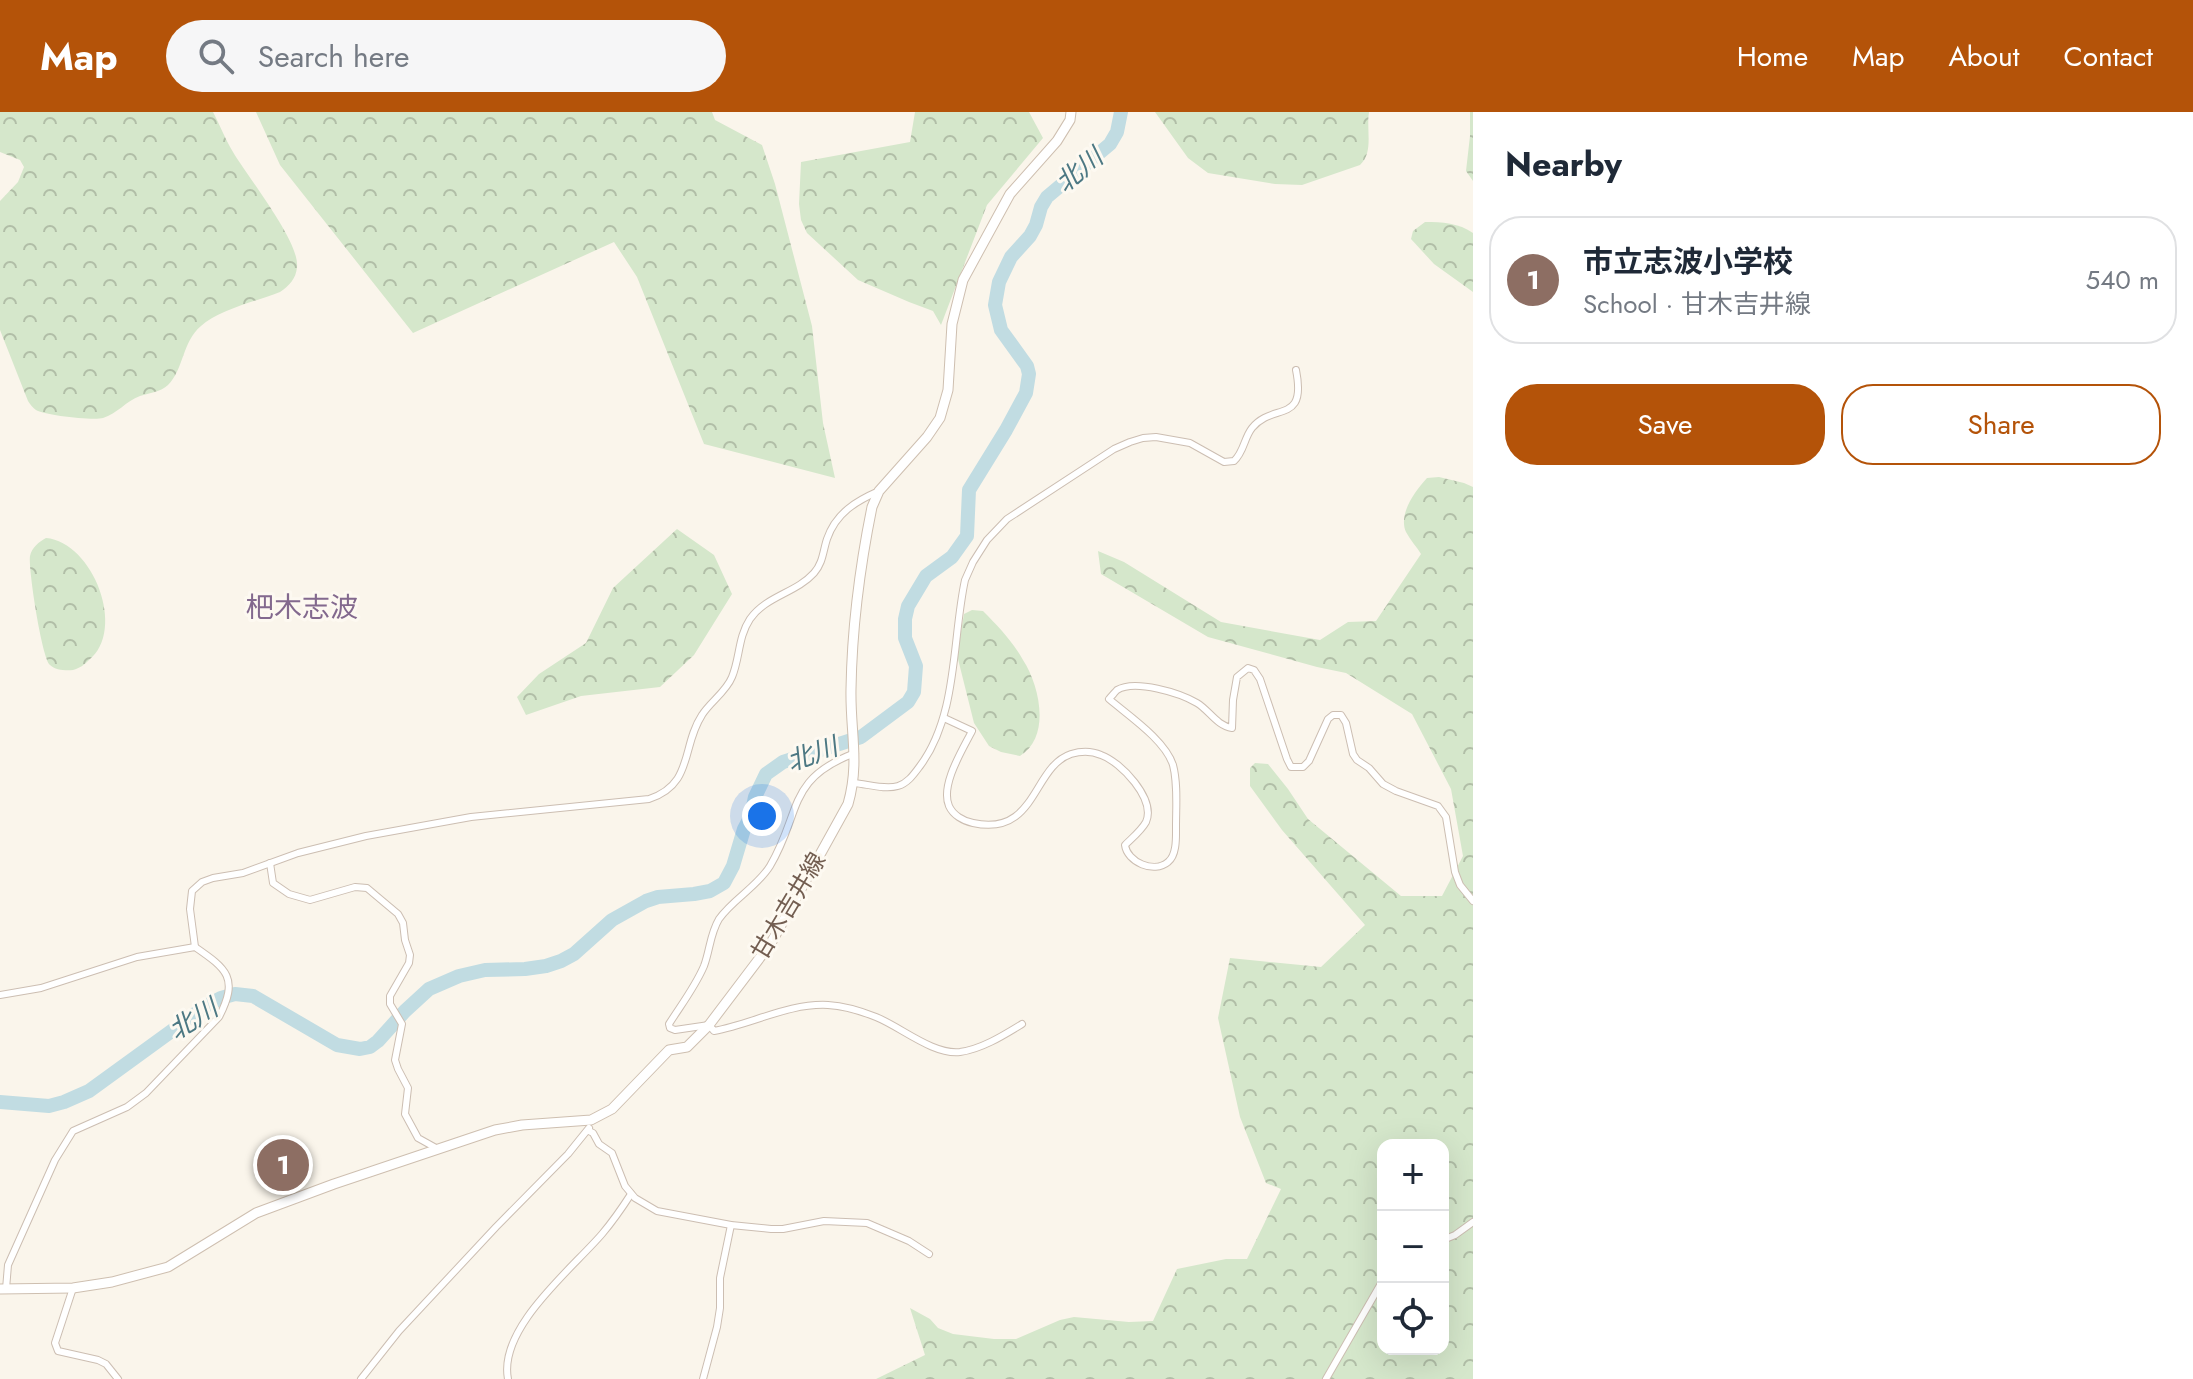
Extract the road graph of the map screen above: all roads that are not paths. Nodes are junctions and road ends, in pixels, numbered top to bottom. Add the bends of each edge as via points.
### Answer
1 (1071, 112) edge
2 (1296, 370) dead end
3 (879, 491) junction
4 (944, 718) junction
5 (855, 753) junction
6 (854, 783) junction
7 (270, 863) junction
8 (1473, 901) edge
9 (195, 947) junction
10 (0, 995) edge
11 (1022, 1024) dead end
12 (709, 1025) junction
13 (591, 1120) junction
14 (589, 1131) junction
15 (436, 1148) junction
16 (631, 1194) junction
17 (1473, 1222) edge
18 (731, 1225) junction
19 (1449, 1238) edge
20 (929, 1254) dead end
21 (1381, 1283) edge
22 (73, 1288) junction
23 (3, 1289) edge
24 (118, 1379) edge
25 (361, 1379) edge
26 (508, 1379) edge
27 (703, 1379) edge
28 (1326, 1379) edge

1 - 3 main road, 甘木吉井線 via 1057,141 1010,194 963,280 940,418
2 - 4 street via 1294,404 1255,424 1234,461 1224,462 1190,443 1143,438 1114,449 1007,519 965,580
3 - 5 main road, 甘木吉井線 via 867,531 855,621
3 - 7 street via 844,511 814,573 757,609 748,621 732,678 694,728 680,777 659,796 425,824
4 - 6 street via 927,756 907,781 890,787
4 - 8 street via 972,731 950,780 947,799 955,815 985,826 1007,821 1030,802 1055,764 1069,754 1100,754 1134,782 1148,810 1125,850 1139,863 1159,867 1173,857 1176,840 1172,763 1161,745 1109,699 1127,687 1175,692 1232,728 1237,677 1248,668 1254,670 1291,767 1309,761 1328,719 1341,715 1357,760 1383,784 1438,806 1446,817 1455,872
5 - 6 main road, 甘木吉井線
5 - 12 street via 824,767 802,790 768,870 712,932 696,983 669,1024 675,1030
6 - 12 main road, 甘木吉井線 via 848,804 771,943
7 - 9 street via 213,878 192,891
7 - 15 street via 273,883 296,897 310,900 367,888 403,923 410,955 390,996 402,1024 395,1060 408,1088 406,1120 418,1138
9 - 10 street via 137,957 55,985
9 - 23 street via 228,975 230,985 219,1017 146,1093 67,1138 8,1265
11 - 12 street via 958,1052 942,1050 878,1017 830,1005 714,1031
12 - 13 main road, 甘木吉井線 via 687,1047 669,1050 612,1109
13 - 14 street
13 - 15 main road via 522,1125
14 - 16 street via 612,1153
14 - 25 street
15 - 22 main road via 256,1213 168,1267
16 - 18 street via 657,1211
16 - 26 street via 519,1330 510,1345
17 - 19 street
18 - 20 street via 783,1229 824,1221 867,1223
18 - 27 street via 717,1327
21 - 28 street
22 - 23 main road
22 - 24 street via 55,1343 58,1351 98,1360

